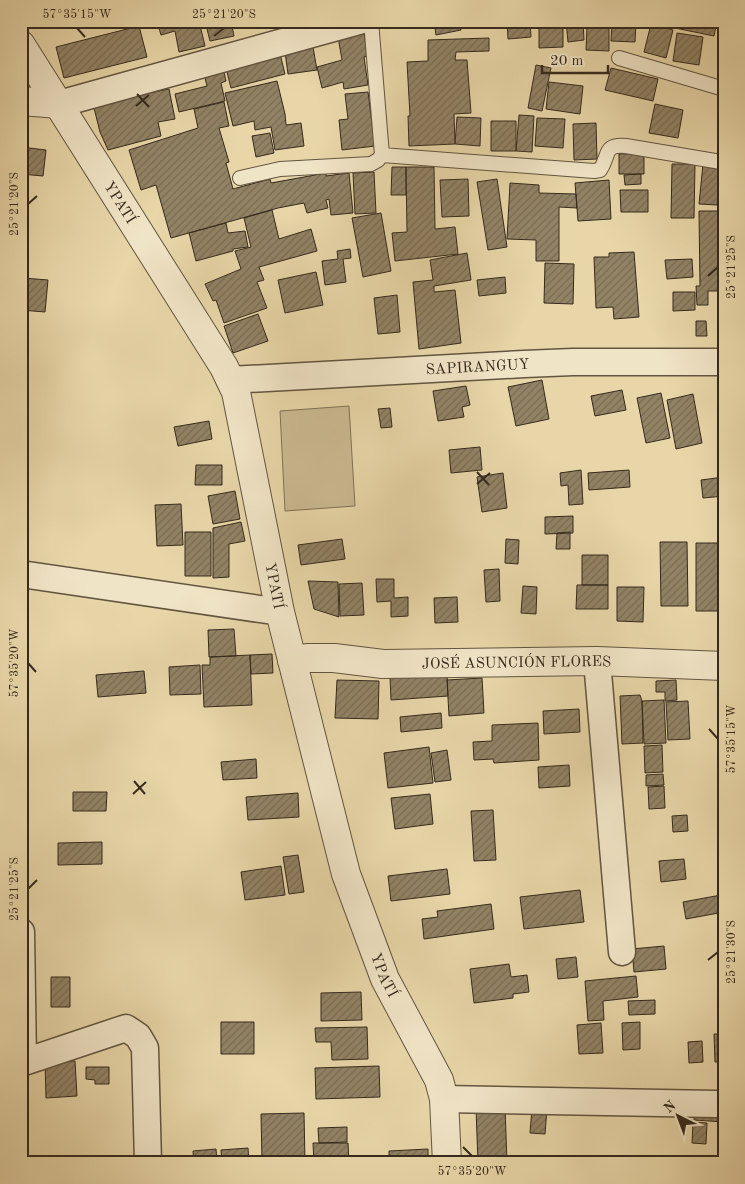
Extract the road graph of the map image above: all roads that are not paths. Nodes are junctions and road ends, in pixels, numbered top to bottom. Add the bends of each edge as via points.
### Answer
1 (359, 21) edge
2 (371, 21) edge
3 (21, 45) edge
4 (619, 58) dead end
5 (724, 89) edge
6 (21, 101) edge
7 (58, 104) junction
8 (382, 156) junction
9 (724, 161) edge
10 (240, 178) dead end
11 (724, 362) edge
12 (230, 380) junction
13 (21, 574) edge
14 (270, 611) junction
15 (300, 659) junction
16 (597, 661) junction
17 (724, 666) edge
18 (21, 932) edge
19 (622, 952) dead end
20 (22, 1062) edge
21 (444, 1099) junction
22 (716, 1104) dead end
23 (148, 1163) edge
24 (447, 1163) edge

1 - 7 street
2 - 8 lane
3 - 7 street, YPATÍ
4 - 5 lane
6 - 7 street
7 - 12 street, YPATÍ
8 - 9 lane via 594,171 600,170 615,145
8 - 10 lane via 371,164 280,170
11 - 12 street, SAPIRANGUY via 534,363
12 - 14 street, YPATÍ via 236,392
13 - 14 street
14 - 15 street, YPATÍ
15 - 16 street, JOSÉ ASUNCIÓN FLORES via 334,658 383,664
15 - 21 street, YPATÍ via 346,874 385,979 439,1080
16 - 17 street, JOSÉ ASUNCIÓN FLORES
16 - 19 street
18 - 20 street
20 - 23 street via 126,1028 138,1036 145,1048
21 - 22 street
21 - 24 street, YPATÍ

